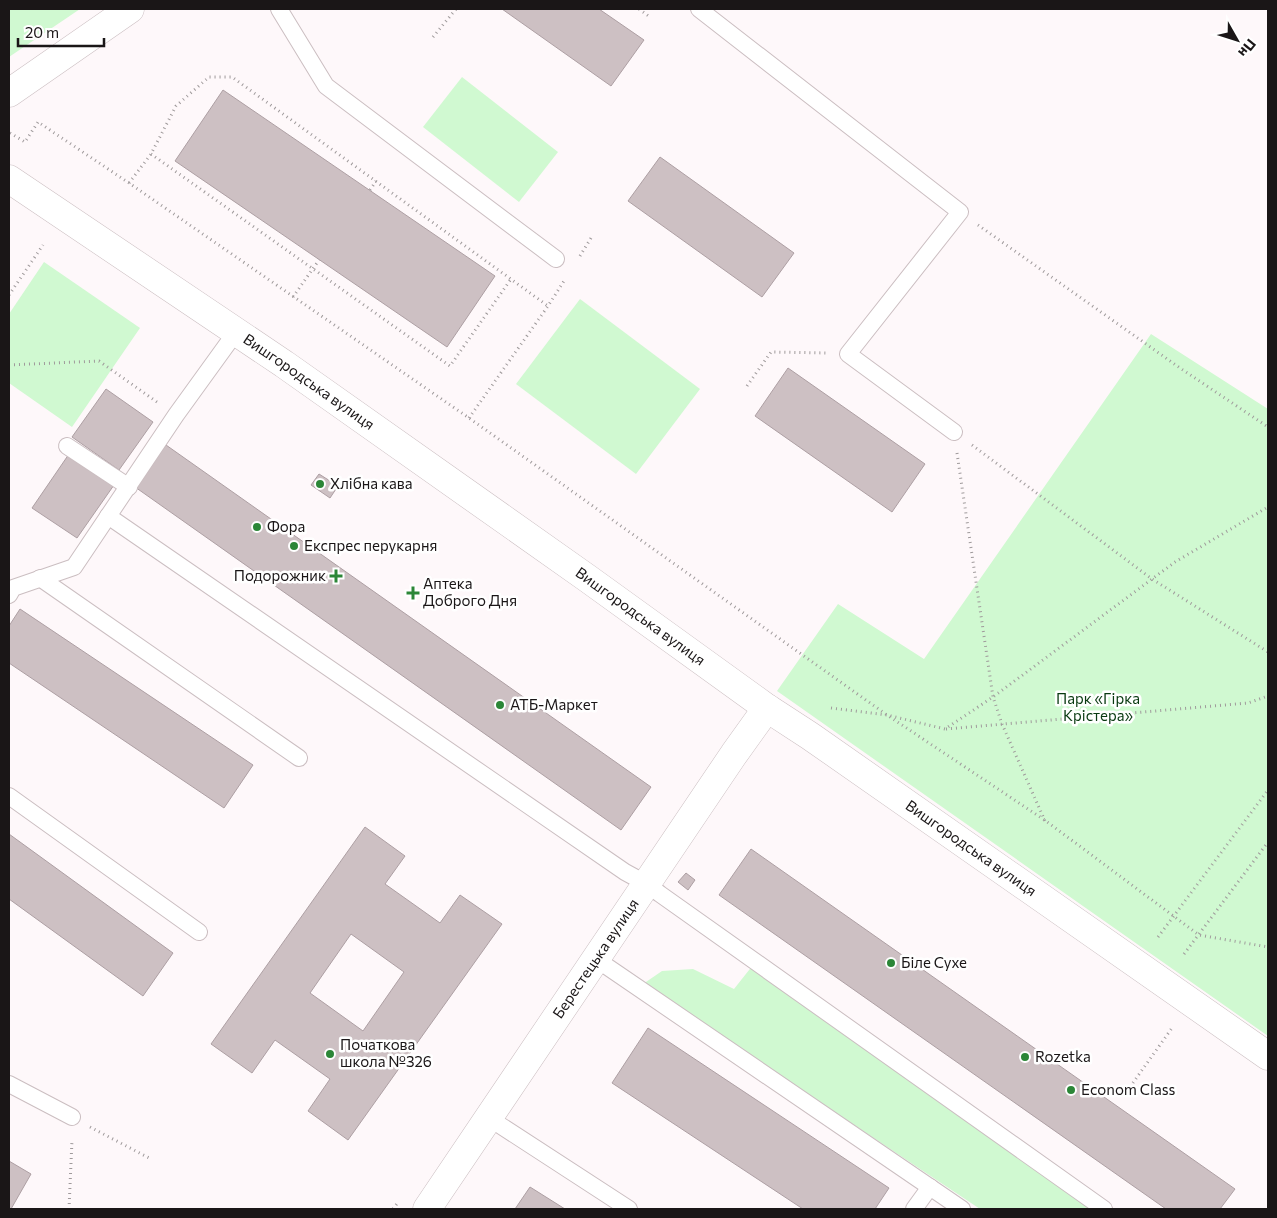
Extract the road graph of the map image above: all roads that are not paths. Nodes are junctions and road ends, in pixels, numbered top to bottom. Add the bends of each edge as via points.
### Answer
1 (130, 9) edge
2 (279, 9) edge
3 (699, 9) edge
4 (9, 93) edge
5 (9, 180) edge
6 (556, 259) dead end
7 (236, 332) junction
8 (954, 432) road end
9 (67, 446) dead end
10 (129, 487) junction
11 (108, 516) junction
12 (40, 578) junction
13 (9, 595) edge
14 (767, 708) junction
15 (299, 758) dead end
16 (9, 796) edge
17 (647, 884) junction
18 (200, 932) dead end
19 (596, 959) junction
20 (1268, 1056) edge
21 (9, 1084) edge
22 (72, 1117) road end
23 (489, 1118) junction
24 (930, 1187) junction
25 (427, 1209) edge
26 (629, 1209) edge
27 (914, 1209) edge
28 (962, 1209) edge
29 (1104, 1209) edge

1 - 4 main road
2 - 6 lane via 326,86
3 - 8 lane via 960,212 848,354
5 - 7 main road, Вишгородська вулиця
7 - 10 lane
7 - 14 main road, Вишгородська вулиця
9 - 10 lane
10 - 11 lane
11 - 12 lane via 74,567
11 - 17 lane
12 - 13 lane via 13,588
12 - 15 lane
14 - 17 main road, Берестецька вулиця
14 - 20 main road, Вишгородська вулиця
16 - 18 lane
17 - 19 main road, Берестецька вулиця
17 - 29 lane
19 - 23 main road, Берестецька вулиця
19 - 24 lane
21 - 22 lane
23 - 25 main road, Берестецька вулиця
23 - 26 lane
24 - 27 lane
24 - 28 lane

